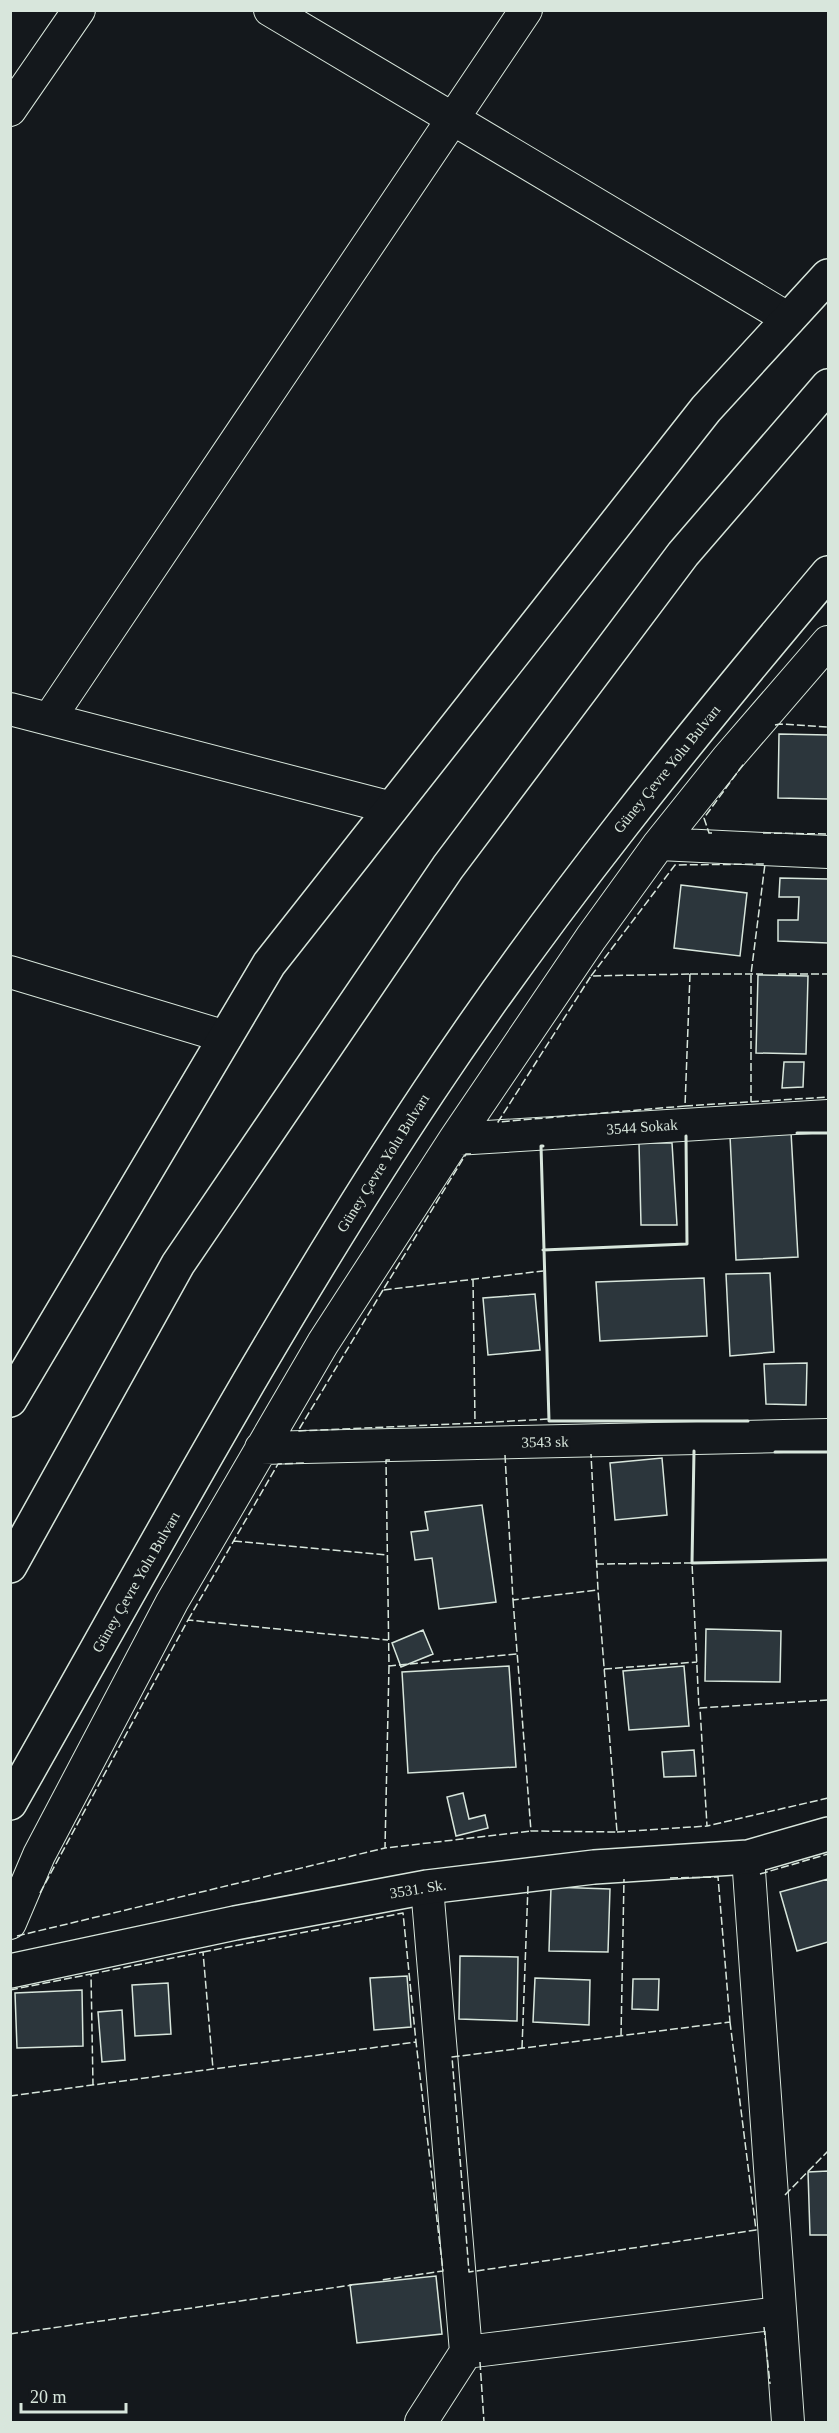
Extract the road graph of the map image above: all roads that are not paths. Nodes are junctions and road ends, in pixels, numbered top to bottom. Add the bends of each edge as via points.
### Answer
1 (79, 10) edge
2 (270, 10) edge
3 (526, 10) edge
4 (10, 110) edge
5 (452, 119) junction
6 (828, 276) edge
7 (789, 319) junction
8 (828, 386) edge
9 (828, 573) edge
10 (828, 642) edge
11 (10, 709) edge
12 (49, 719) junction
13 (392, 808) junction
14 (658, 844) junction
15 (828, 852) edge
16 (10, 972) edge
17 (226, 1037) junction
18 (828, 1116) edge
19 (455, 1139) junction
20 (10, 1400) edge
21 (828, 1435) edge
22 (261, 1448) junction
23 (10, 1566) edge
24 (10, 1803) edge
25 (828, 1834) edge
26 (748, 1857) junction
27 (427, 1887) junction
28 (10, 1923) edge
29 (10, 1971) edge
30 (780, 2313) junction
31 (466, 2352) junction
32 (421, 2422) edge
33 (788, 2422) edge

1 - 4 street
2 - 5 street
3 - 5 street
5 - 7 street
5 - 12 street
6 - 7 main road
7 - 13 main road via 706,409
8 - 23 main road via 683,554 448,867 178,1264
9 - 24 main road, Güney Çevre Yolu Bulvarı via 620,826 429,1090 294,1304
10 - 14 street
11 - 12 street
12 - 13 street
13 - 17 main road via 269,964
14 - 15 street
14 - 19 street
16 - 17 street
17 - 20 main road
18 - 19 street, 3544 Sokak
19 - 22 street via 323,1343
21 - 22 street, 3543 sk
22 - 28 street via 161,1623 39,1855
25 - 26 main road, 3531. Sk.
26 - 27 main road, 3531. Sk. via 594,1867
26 - 30 street
27 - 29 main road, 3531. Sk.
27 - 31 street
30 - 31 street
30 - 33 street
31 - 32 street

